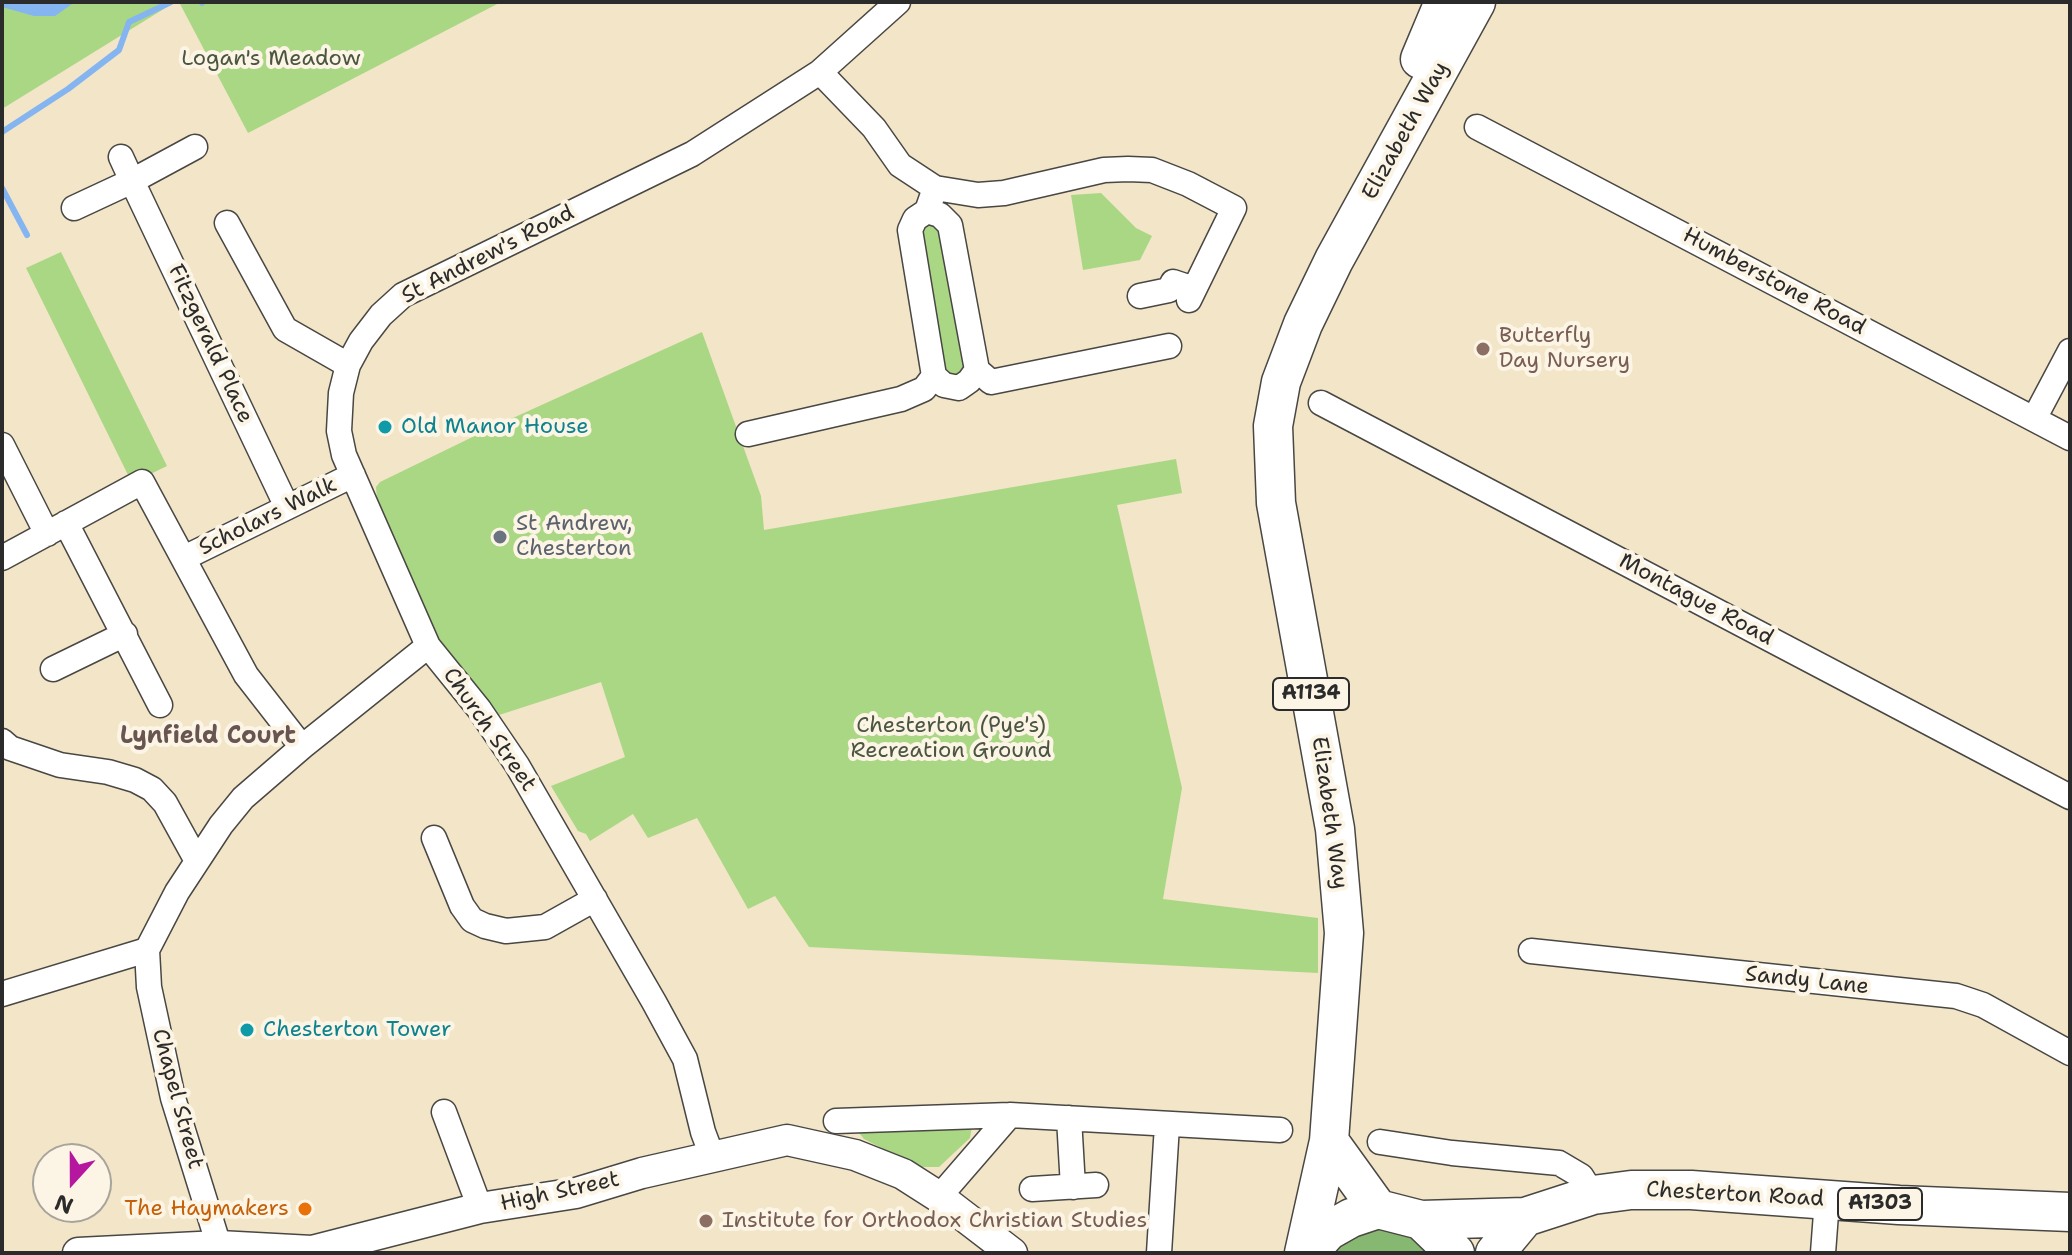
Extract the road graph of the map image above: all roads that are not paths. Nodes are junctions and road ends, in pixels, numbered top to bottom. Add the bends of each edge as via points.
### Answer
1 (898, 2) edge
2 (1444, 2) edge
3 (1476, 2) edge
4 (820, 72) junction
5 (1477, 127) dead end
6 (195, 147) dead end
7 (121, 157) dead end
8 (132, 181) junction
9 (931, 200) junction
10 (74, 208) dead end
11 (227, 223) dead end
12 (1334, 260) junction
13 (1140, 296) dead end
14 (1169, 346) dead end
15 (2070, 351) edge
16 (348, 365) junction
17 (977, 370) junction
18 (934, 376) junction
19 (1321, 403) dead end
20 (2034, 419) junction
21 (748, 434) dead end
22 (2070, 438) edge
23 (2, 445) edge
24 (353, 475) junction
25 (287, 507) junction
26 (56, 529) junction
27 (2, 558) edge
28 (184, 558) junction
29 (125, 634) junction
30 (428, 646) junction
31 (53, 669) dead end
32 (160, 705) dead end
33 (2, 741) edge
34 (302, 747) junction
35 (2070, 797) edge
36 (434, 838) dead end
37 (197, 861) junction
38 (595, 899) junction
39 (147, 950) junction
40 (1531, 951) dead end
41 (2, 994) edge
42 (2070, 1053) edge
43 (444, 1112) dead end
44 (1010, 1115) junction
45 (1069, 1118) junction
46 (836, 1121) dead end
47 (1167, 1125) junction
48 (1280, 1130) dead end
49 (1329, 1141) junction
50 (1380, 1142) dead end
51 (712, 1156) junction
52 (1032, 1189) dead end
53 (1593, 1195) junction
54 (939, 1197) junction
55 (1827, 1200) junction
56 (480, 1208) junction
57 (1378, 1209) junction
58 (2070, 1212) edge
59 (1525, 1217) junction
60 (1421, 1220) junction
61 (219, 1246) junction
62 (313, 1252) edge
63 (78, 1253) edge
64 (1012, 1253) edge
65 (1159, 1253) edge
66 (1306, 1253) edge
67 (1455, 1253) edge
68 (1495, 1253) edge
69 (1823, 1253) edge

1 - 4 street, St Andrew's Road
2 - 12 main road, Elizabeth Way / A1134 via 1348,216
3 - 12 main road, Elizabeth Way / A1134
4 - 9 street via 874,128
4 - 16 street, St Andrew's Road via 692,154 403,295 381,315
5 - 20 street, Humberstone Road
6 - 8 street
7 - 8 street, Fitzgerald Place
8 - 10 street
8 - 25 street, Fitzgerald Place
9 - 13 street via 1004,193 1104,170 1152,170 1234,208 1191,295 1173,282 1169,290
9 - 17 street via 950,225
9 - 18 street via 910,230
11 - 16 street via 285,329
12 - 49 main road, Elizabeth Way / A1134 via 1281,382 1273,426 1276,503 1341,888 1344,933
14 - 17 street via 991,382
15 - 20 street
16 - 24 street, St Andrew's Road via 339,431
17 - 18 street via 959,388
18 - 21 street via 924,389 901,399
19 - 35 street, Montague Road
20 - 22 street, Humberstone Road
23 - 26 street
24 - 25 street, Scholars Walk
24 - 30 street, St Andrew's Road
25 - 28 street, Scholars Walk
26 - 27 street, Scholars Walk
26 - 28 street, Scholars Walk via 142,482
26 - 29 street
28 - 34 street, Scholars Walk via 246,675
29 - 31 street
29 - 32 street
30 - 34 street, Church Street
30 - 38 street, Church Street via 517,765
33 - 37 street via 60,765 108,772 152,789
34 - 37 street, Church Street via 243,798
36 - 38 street via 472,920 506,931 545,927
37 - 39 street, Church Street
38 - 51 street, Church Street via 685,1059
39 - 41 street
39 - 61 street, Chapel Street via 149,987 173,1098
40 - 42 street, Sandy Lane via 1956,996 1983,1005
43 - 56 street
44 - 45 street
44 - 46 street
44 - 54 street
45 - 47 street
45 - 52 street via 1084,1186
47 - 48 street
47 - 65 street
49 - 57 main road
49 - 66 main road, Elizabeth Way / A1134
50 - 53 street via 1559,1163 1581,1176
51 - 54 street, High Street via 787,1140 855,1155 903,1174
51 - 56 street, High Street via 576,1193
53 - 55 main road, Chesterton Road / A1303 via 1691,1190
53 - 59 main road, Chesterton Road / A1303
54 - 64 street, High Street
55 - 58 main road, Chesterton Road / A1303
55 - 69 street
56 - 62 street, High Street
57 - 60 main road
57 - 66 main road via 1328,1231
59 - 60 main road, Chesterton Road / A1303
59 - 68 main road
60 - 67 main road
61 - 62 street, High Street
61 - 63 street, High Street

